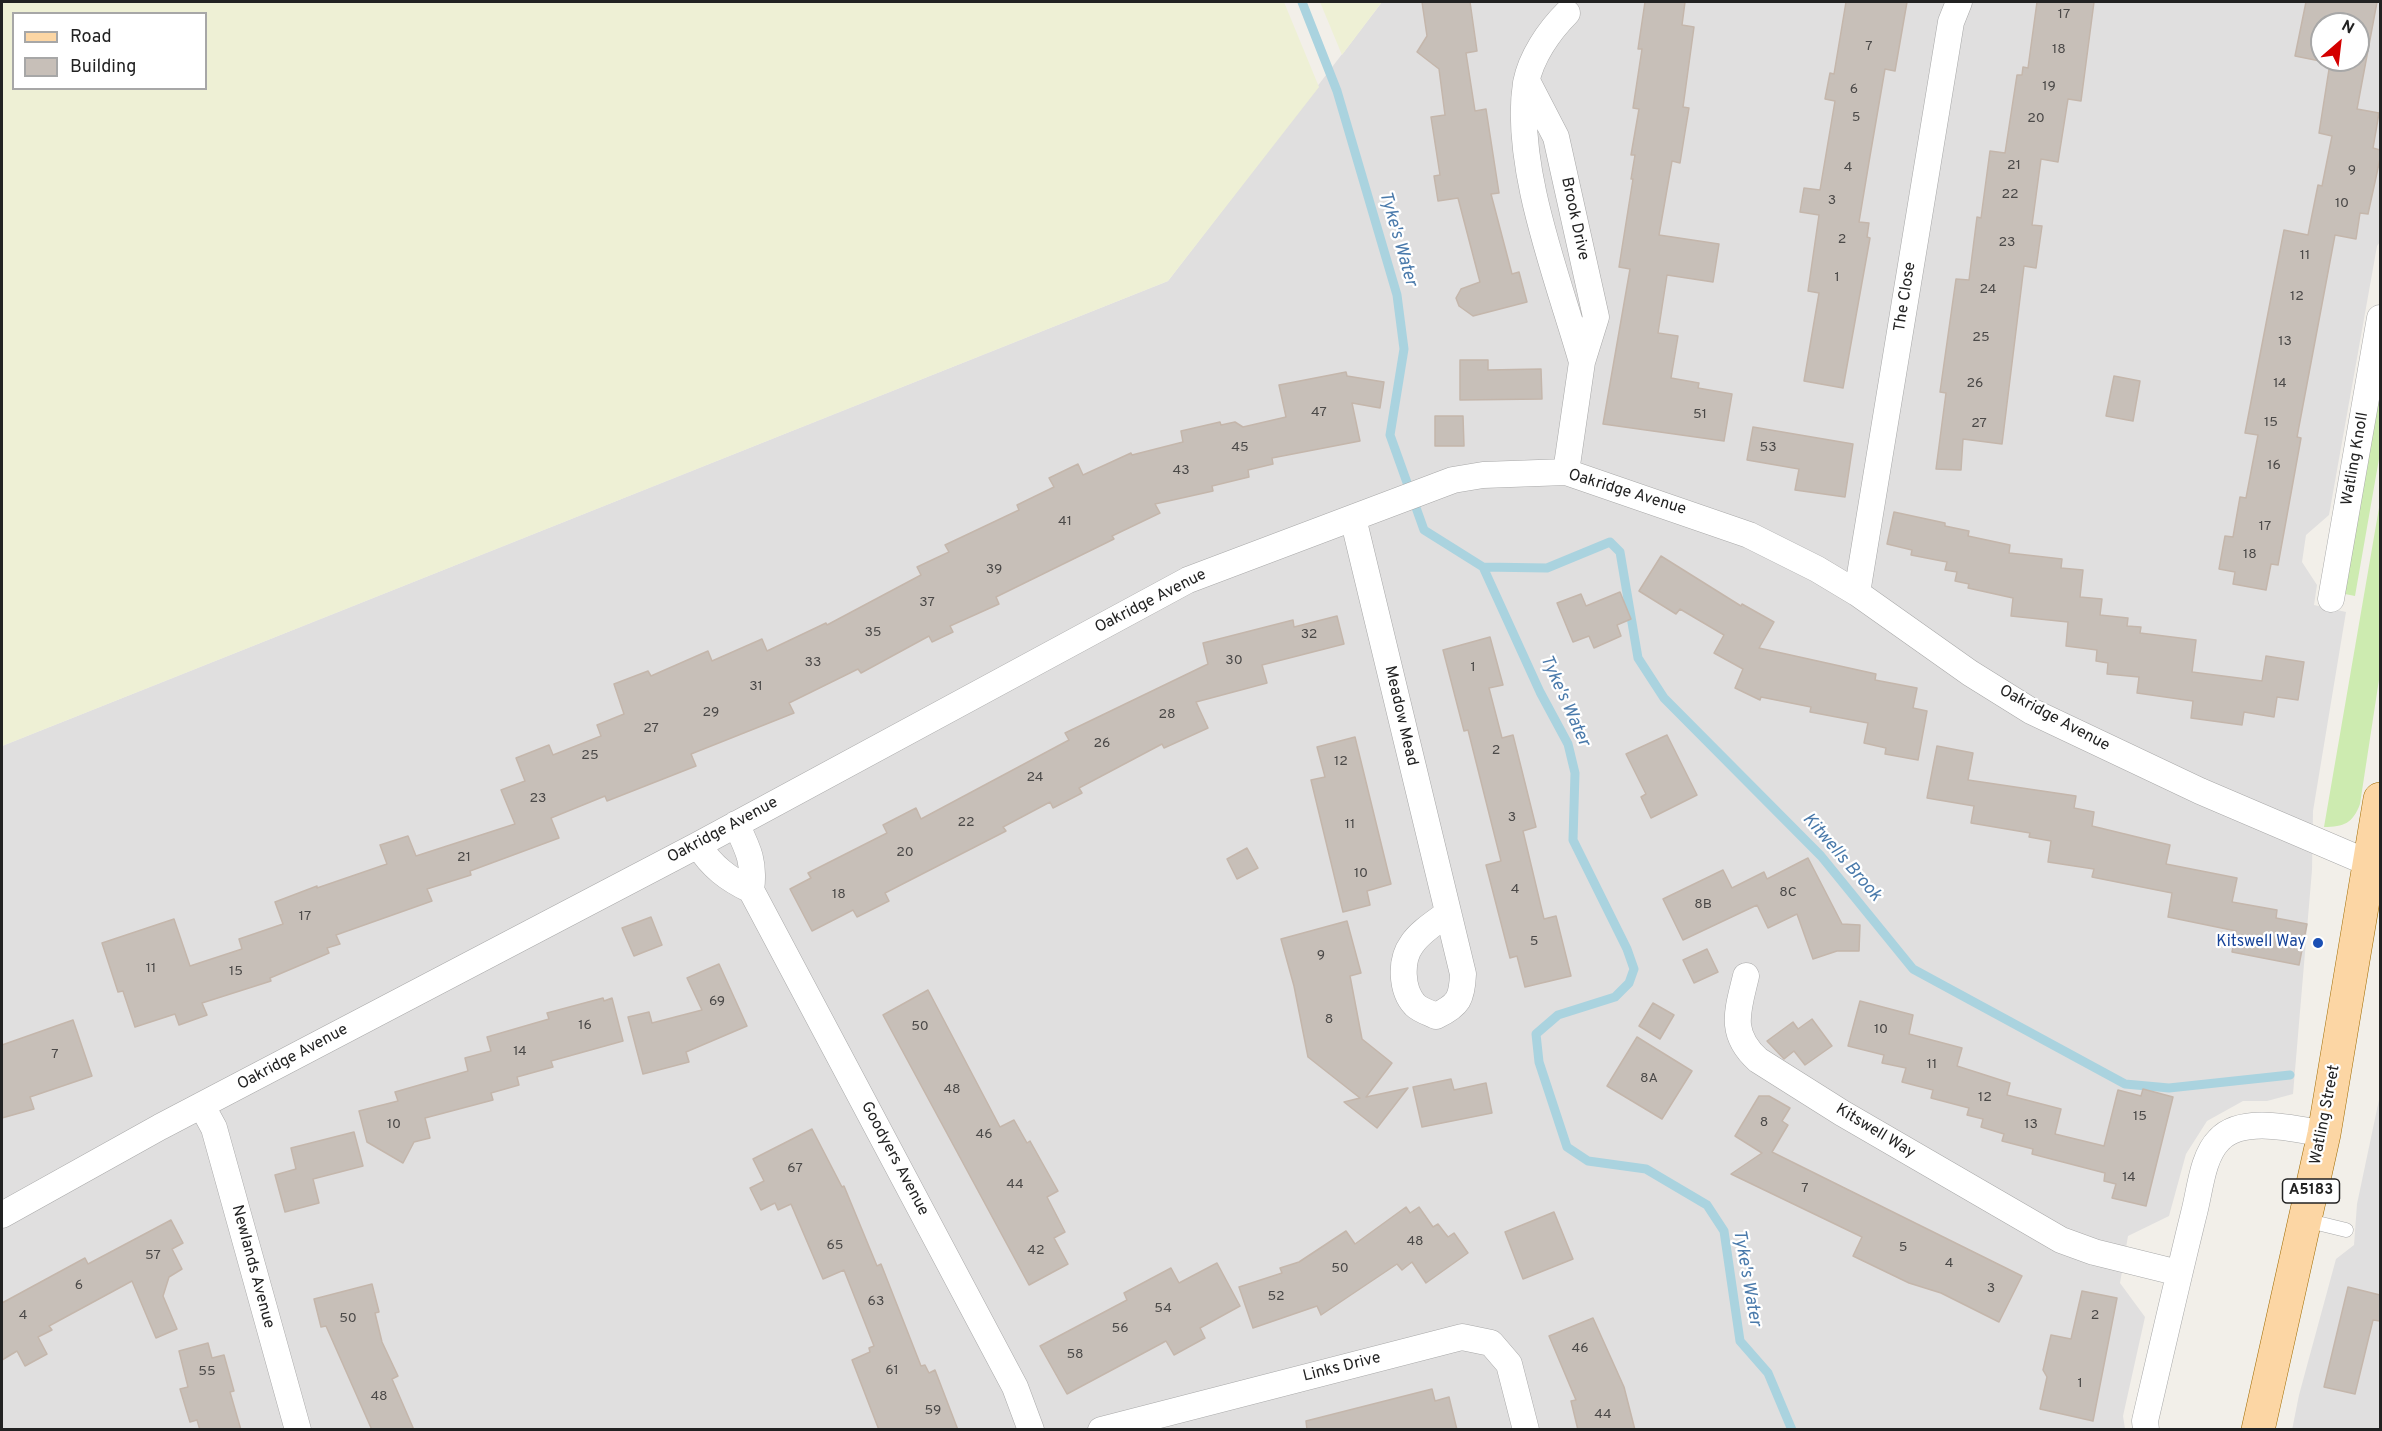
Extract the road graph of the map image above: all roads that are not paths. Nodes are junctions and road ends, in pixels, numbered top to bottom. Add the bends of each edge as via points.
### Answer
1 (1959, 2) edge
2 (1567, 13) dead end
3 (2380, 318) edge
4 (1566, 472) junction
5 (1353, 518) junction
6 (1857, 593) junction
7 (2331, 599) dead end
8 (2380, 799) edge
9 (736, 824) junction
10 (698, 845) junction
11 (2371, 864) junction
12 (751, 891) junction
13 (1448, 913) dead end
14 (1746, 976) dead end
15 (202, 1107) junction
16 (2324, 1134) junction
17 (2, 1215) edge
18 (2305, 1220) junction
19 (2346, 1230) dead end
20 (2179, 1273) junction
21 (298, 1430) edge
22 (1031, 1430) edge
23 (1101, 1430) edge
24 (1526, 1430) edge
25 (2146, 1430) edge
26 (2258, 1430) edge

1 - 6 street, The Close via 1951,22
2 - 4 street, Brook Drive via 1547,33 1527,81 1523,130 1539,211 1582,363
3 - 7 street, Watling Knoll
4 - 5 street, Oakridge Avenue via 1453,480
4 - 6 street, Oakridge Avenue via 1749,535
5 - 9 street, Oakridge Avenue via 1188,580
5 - 13 street, Meadow Mead
6 - 11 street, Oakridge Avenue via 2031,711 2200,791
8 - 11 main road, Watling Street / A5183
9 - 10 street, Oakridge Avenue
9 - 12 street, Goodyers Avenue via 754,870
10 - 12 street via 726,878
10 - 15 street, Oakridge Avenue
11 - 16 main road, Watling Street / A5183
12 - 22 street, Goodyers Avenue via 1015,1387
14 - 20 street, Kitswell Way via 1736,1029 1758,1060 2061,1240
15 - 17 street, Oakridge Avenue
15 - 21 street, Newlands Avenue via 214,1128
16 - 18 main road, Watling Street / A5183
16 - 20 street via 2275,1125 2245,1126 2219,1139 2207,1161
18 - 19 lane
18 - 26 main road, Watling Street / A5183
20 - 25 street
23 - 24 street, Links Drive via 1462,1337 1491,1343 1509,1364

